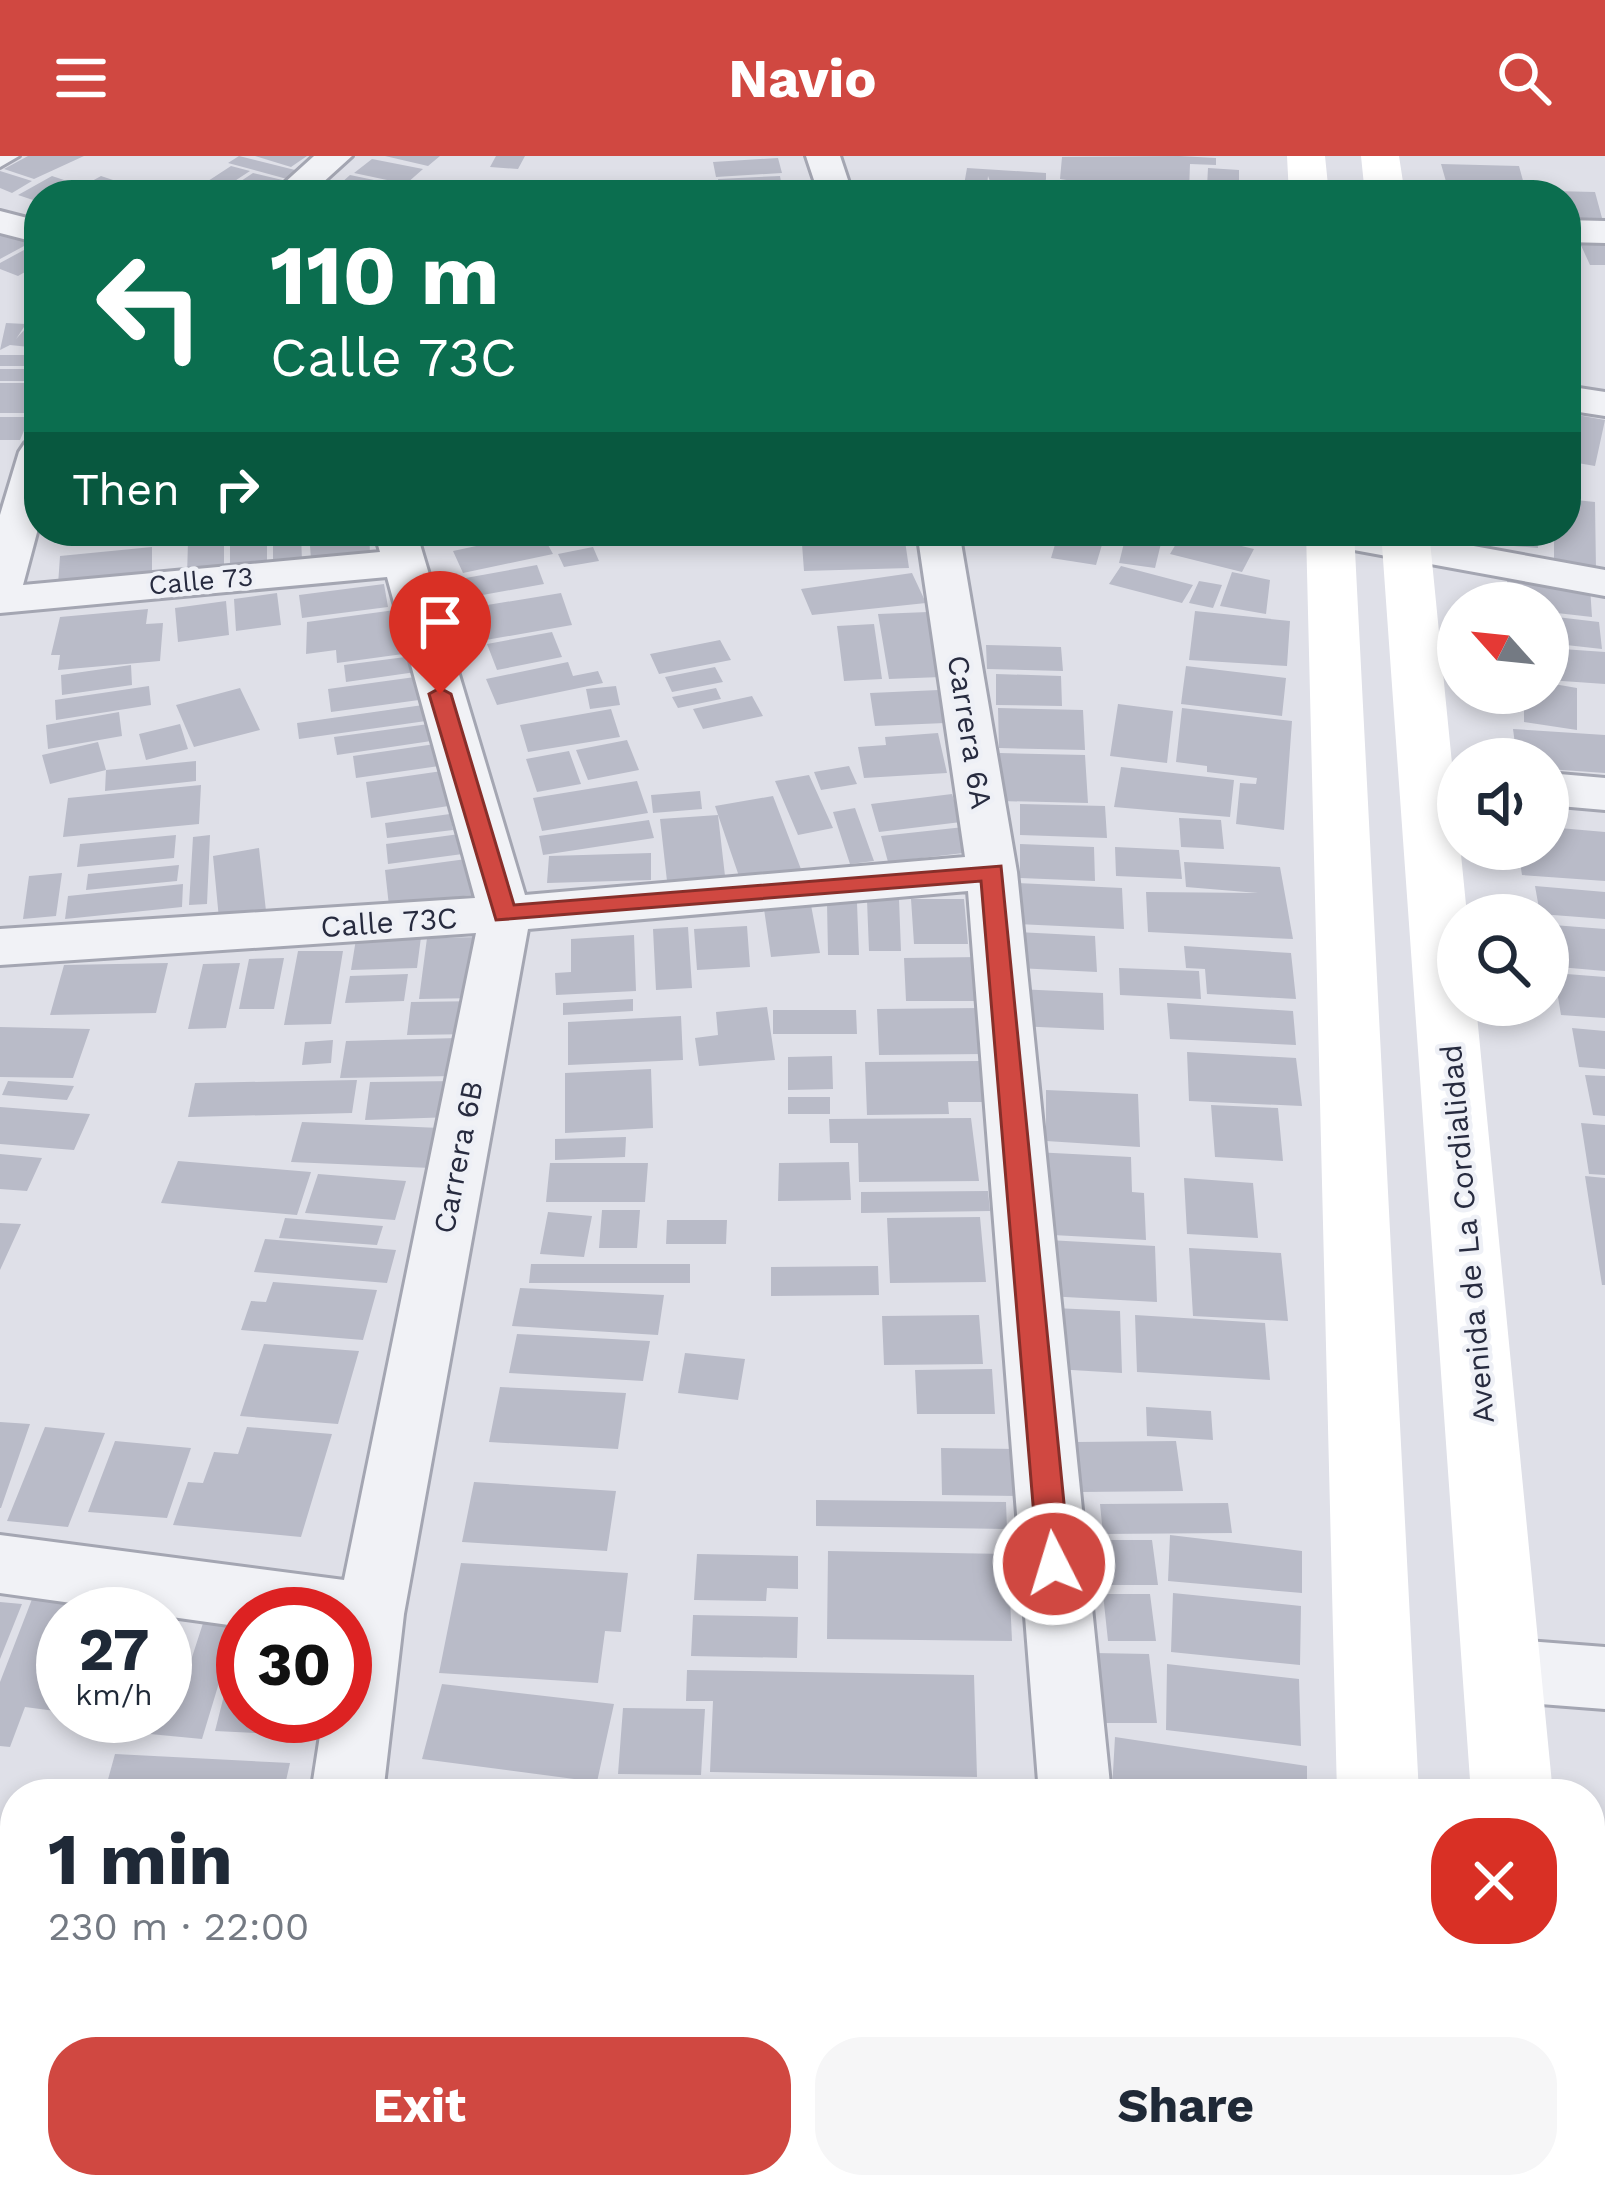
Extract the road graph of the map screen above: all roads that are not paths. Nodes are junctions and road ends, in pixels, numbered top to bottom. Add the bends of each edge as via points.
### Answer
1 (335, 156) edge
2 (306, 180) edge
3 (24, 504) edge
4 (940, 546) edge
5 (1328, 546) edge
6 (1406, 546) edge
7 (1433, 546) edge
8 (398, 547) edge
9 (1605, 583) edge
10 (0, 588) edge
11 (0, 600) edge
12 (1437, 738) edge
13 (1569, 791) edge
14 (1605, 794) edge
15 (1450, 870) edge
16 (992, 872) junction
17 (505, 914) junction
18 (0, 947) edge
19 (0, 1564) edge
20 (216, 1593) edge
21 (372, 1604) edge
22 (1503, 1670) junction
23 (1605, 1678) edge
24 (354, 1743) edge
25 (349, 1779) edge
26 (1074, 1779) edge
27 (1377, 1779) edge
28 (1511, 1779) edge

1 - 2 street
3 - 10 street
4 - 16 street, Carrera 6A
5 - 27 main road
6 - 12 main road, Avenida de La Cordialidad
7 - 9 street
8 - 11 street, Calle 73
8 - 17 street, Carrera 6B
13 - 14 street
15 - 22 main road, Avenida de La Cordialidad
16 - 17 street, Calle 73C
16 - 26 street, Carrera 6A
17 - 18 street, Calle 73C
17 - 21 street, Carrera 6B
19 - 20 street
22 - 23 street
22 - 28 main road, Avenida de La Cordialidad
24 - 25 street, Carrera 6B

